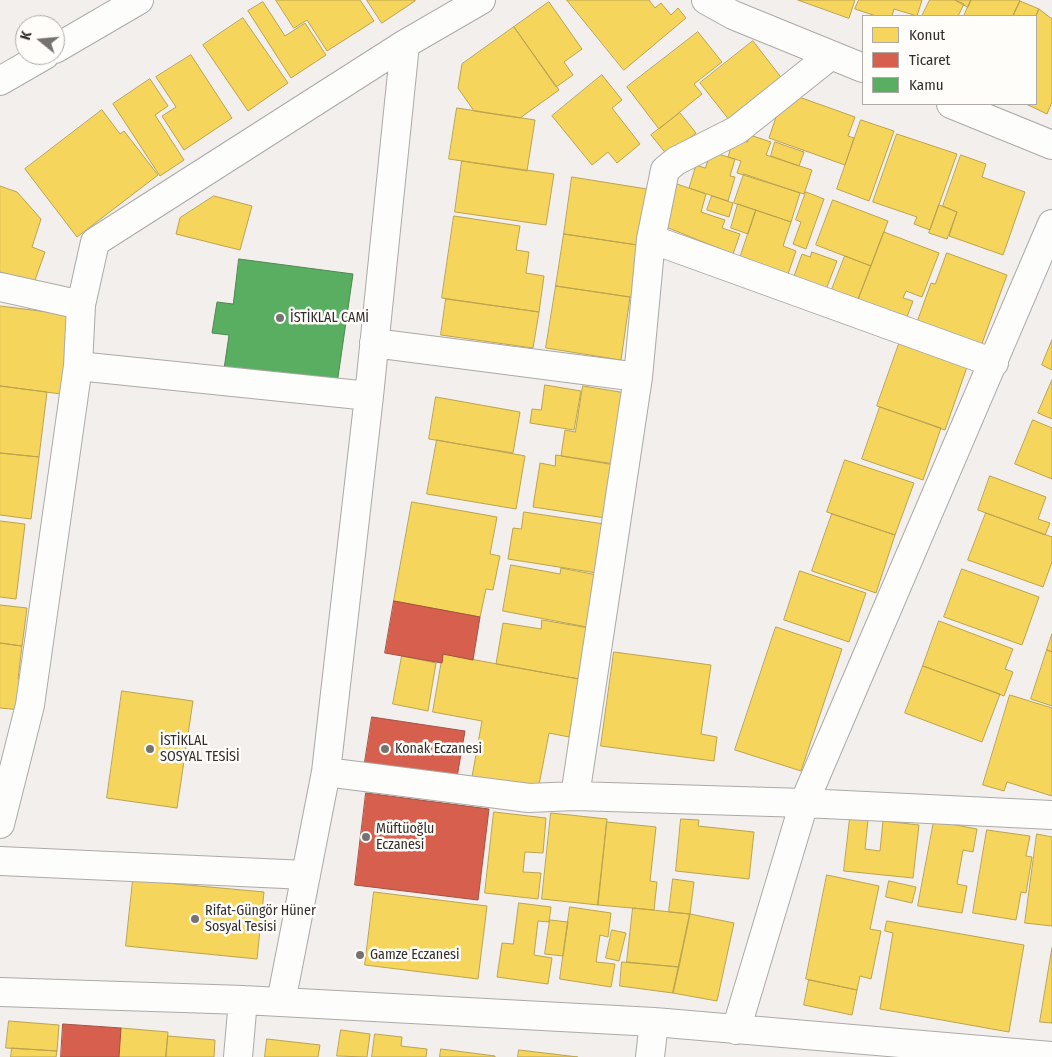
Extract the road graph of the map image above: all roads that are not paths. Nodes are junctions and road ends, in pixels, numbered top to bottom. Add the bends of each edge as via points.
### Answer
1 (139, 0) edge
2 (481, 0) edge
3 (706, 0) edge
4 (65, 43) edge
5 (405, 44) junction
6 (831, 55) junction
7 (27, 65) edge
8 (862, 68) edge
9 (0, 81) edge
10 (953, 105) edge
11 (1052, 145) edge
12 (1052, 224) edge
13 (650, 239) junction
14 (0, 287) edge
15 (81, 305) junction
16 (374, 343) junction
17 (994, 363) junction
18 (78, 366) junction
19 (638, 377) junction
20 (369, 396) junction
21 (326, 772) junction
22 (575, 796) junction
23 (804, 803) junction
24 (1052, 815) edge
25 (0, 824) edge
26 (0, 861) edge
27 (306, 875) junction
28 (0, 992) edge
29 (243, 1000) junction
30 (281, 1002) junction
31 (654, 1022) junction
32 (736, 1030) junction
33 (1052, 1056) edge
34 (238, 1057) edge
35 (650, 1057) edge

1 - 4 street
2 - 5 street
3 - 6 street via 733,15
5 - 15 street via 96,242
5 - 16 street
6 - 8 street
6 - 13 street via 737,130 676,161 665,170
7 - 9 street
10 - 11 street
12 - 17 street
13 - 17 street
13 - 19 street
14 - 15 street
15 - 18 street
16 - 19 street
16 - 20 street
17 - 23 street
18 - 20 street
18 - 25 street via 30,705
19 - 22 street
20 - 21 street
21 - 22 street via 529,798
21 - 27 street
22 - 23 street
23 - 24 street
23 - 32 street
26 - 27 street
27 - 30 street
28 - 29 street
29 - 30 street
29 - 34 street
30 - 31 street
31 - 32 street
31 - 35 street
32 - 33 street

